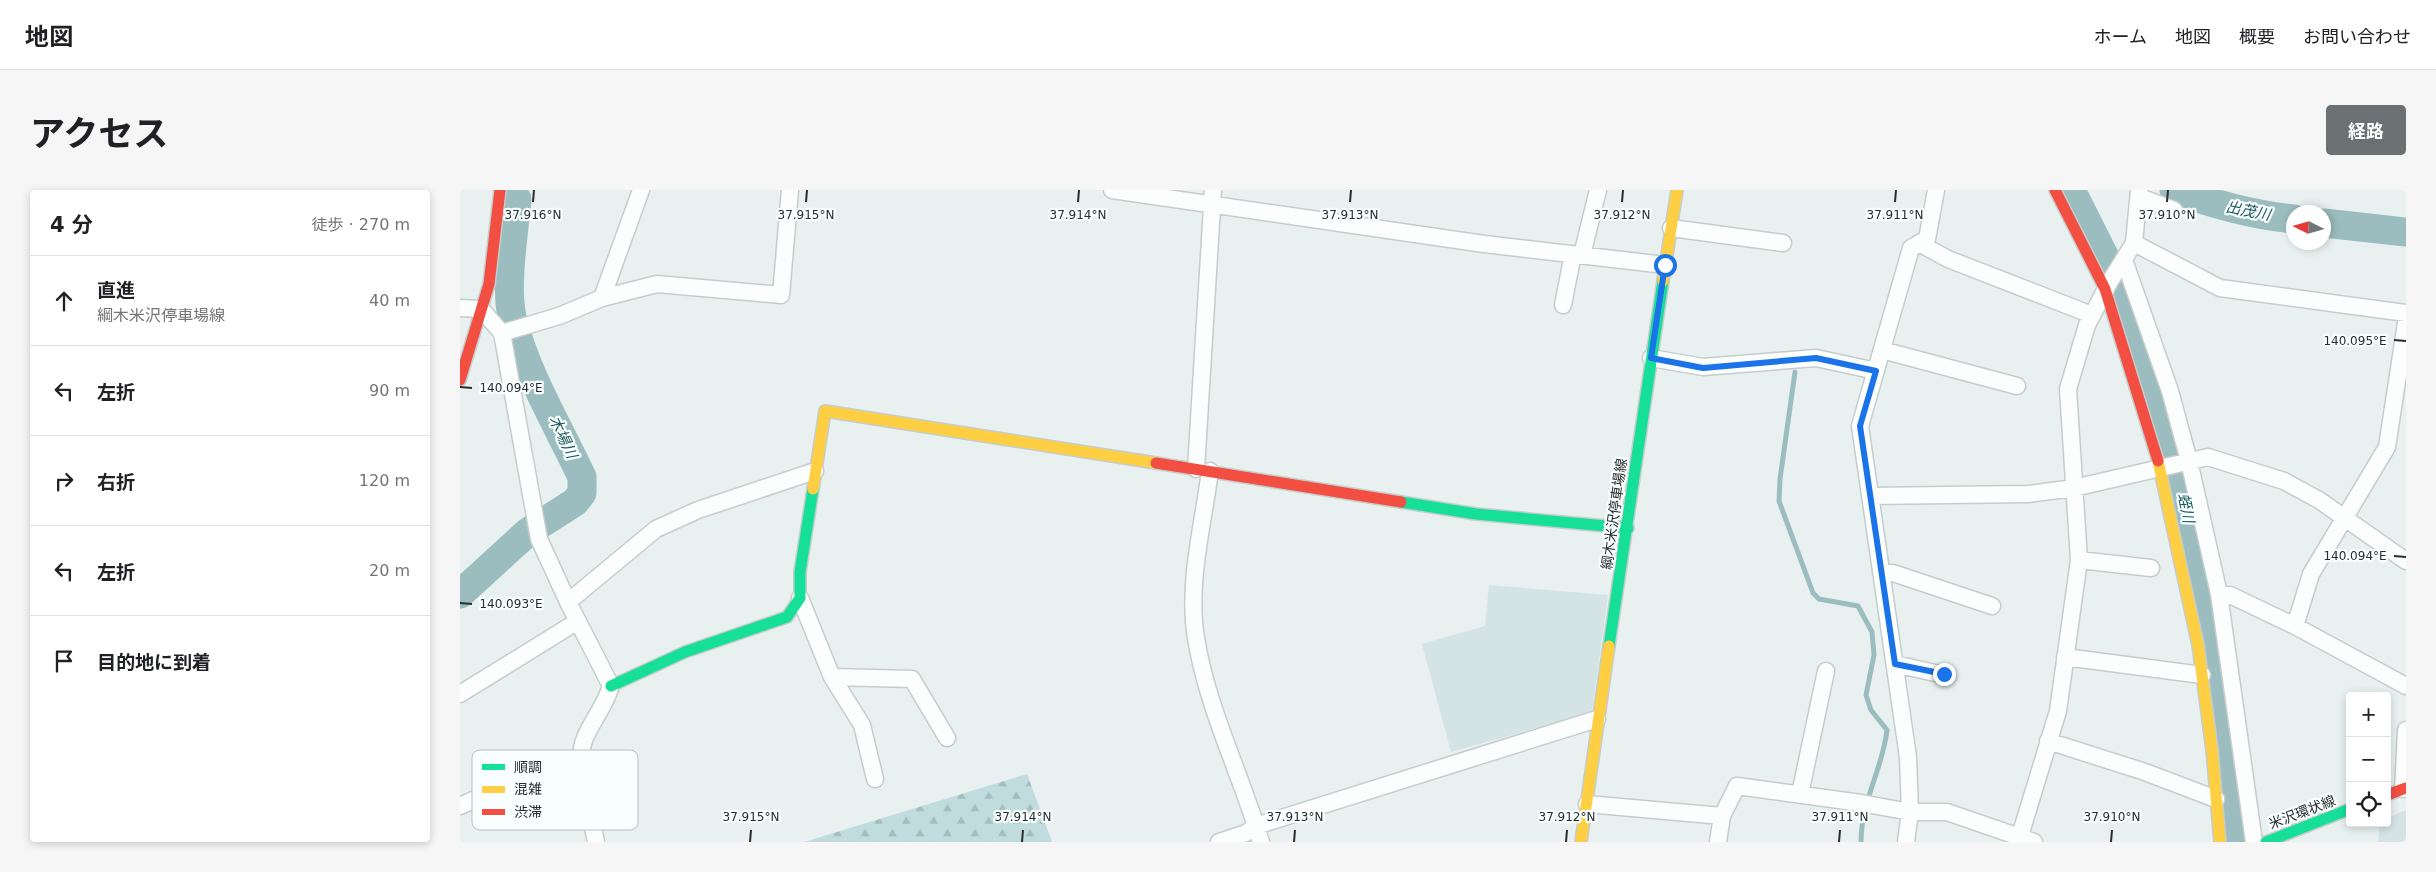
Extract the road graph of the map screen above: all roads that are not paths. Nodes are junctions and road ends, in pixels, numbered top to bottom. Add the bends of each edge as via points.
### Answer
1 (500, 190) edge
2 (641, 190) edge
3 (790, 190) edge
4 (1112, 190) edge
5 (1598, 190) edge
6 (1677, 190) edge
7 (1936, 190) edge
8 (2055, 190) edge
9 (2139, 193) edge
10 (1213, 198) edge
11 (2174, 210) dead end
12 (1671, 228) junction
13 (1783, 243) dead end
14 (1919, 243) junction
15 (2134, 243) junction
16 (1577, 255) junction
17 (2122, 263) junction
18 (1665, 265) junction
19 (2107, 286) junction
20 (602, 298) junction
21 (1563, 304) dead end
22 (460, 308) edge
23 (481, 309) junction
24 (2406, 313) edge
25 (2092, 315) junction
26 (2406, 323) edge
27 (503, 333) junction
28 (1882, 350) junction
29 (1651, 358) junction
30 (1876, 371) junction
31 (460, 380) edge
32 (2017, 386) dead end
33 (2187, 461) junction
34 (2164, 468) junction
35 (815, 470) junction
36 (1203, 470) junction
37 (2074, 488) junction
38 (1870, 496) junction
39 (2344, 517) junction
40 (1628, 528) junction
41 (2079, 560) junction
42 (2406, 561) edge
43 (2151, 568) dead end
44 (1881, 573) junction
45 (2219, 594) junction
46 (800, 598) junction
47 (568, 602) junction
48 (1992, 606) dead end
49 (578, 622) junction
50 (2294, 626) junction
51 (2065, 657) junction
52 (1895, 664) junction
53 (1826, 671) dead end
54 (1944, 674) dead end
55 (2202, 675) junction
56 (832, 677) junction
57 (611, 686) junction
58 (2406, 686) edge
59 (460, 694) edge
60 (1597, 719) junction
61 (2406, 730) edge
62 (947, 738) dead end
63 (2048, 741) junction
64 (582, 750) edge
65 (875, 779) dead end
66 (2404, 788) edge
67 (2391, 793) edge
68 (1800, 794) junction
69 (2216, 799) junction
70 (472, 801) edge
71 (1587, 804) junction
72 (460, 806) edge
73 (2346, 811) edge
74 (1910, 812) junction
75 (1722, 816) junction
76 (1259, 834) edge
77 (2027, 839) edge
78 (1219, 842) edge
79 (1581, 842) edge
80 (1718, 842) edge
81 (1906, 842) edge
82 (2220, 842) edge
83 (2254, 842) edge
84 (2266, 842) edge

1 - 23 street via 489,284
2 - 20 street
3 - 20 street via 781,294 657,284
4 - 10 street
5 - 16 street
6 - 12 street, 綱木米沢停車場線
7 - 14 street via 1926,239
8 - 19 street
9 - 11 street
9 - 15 street
10 - 16 street
10 - 36 street
12 - 13 street
12 - 18 street, 綱木米沢停車場線
14 - 25 street via 1948,259
14 - 28 street via 1911,248
15 - 17 street
15 - 24 street via 2220,288
16 - 18 street
16 - 21 street
17 - 19 street
17 - 33 street via 2170,391
18 - 29 street, 綱木米沢停車場線
19 - 25 street
19 - 34 street
20 - 27 street via 559,316
22 - 23 street
23 - 27 street
23 - 31 street
25 - 37 street via 2068,390
26 - 39 street via 2387,447
27 - 47 street via 540,539
28 - 30 street
28 - 32 street
29 - 30 street via 1703,368 1816,358
29 - 40 street, 綱木米沢停車場線
30 - 38 street via 1860,426
33 - 34 street
33 - 39 street via 2208,457 2284,481
33 - 45 street
34 - 37 street
34 - 55 street
35 - 36 street via 825,411
35 - 46 street via 800,572
35 - 47 street via 698,510 656,529
36 - 40 street via 1476,514
36 - 76 street via 1194,589 1196,637 1204,674
37 - 38 street via 2028,494
37 - 41 street
38 - 44 street
39 - 42 street
39 - 50 street via 2311,574
40 - 60 street, 綱木米沢停車場線
41 - 43 street
41 - 51 street
44 - 48 street via 1893,573
44 - 52 street
45 - 50 street via 2230,595
45 - 83 street
46 - 56 street
46 - 57 street via 787,617 685,652
47 - 49 street
49 - 57 street
49 - 59 street
50 - 58 street
51 - 55 street
51 - 63 street via 2058,711
52 - 54 street
52 - 74 street via 1908,757
53 - 68 street
55 - 69 street
56 - 62 street via 912,679
56 - 65 street via 862,725
57 - 64 street via 605,704 584,739
60 - 71 street, 綱木米沢停車場線
60 - 76 street
61 - 66 street
63 - 69 street
63 - 77 street
66 - 67 street
68 - 74 street
68 - 75 street via 1737,786
69 - 82 street
70 - 72 street
71 - 75 street
71 - 79 street, 綱木米沢停車場線
73 - 84 street, 米沢環状線
74 - 77 street via 1947,812
74 - 81 street
75 - 80 street
76 - 78 street via 1246,833

